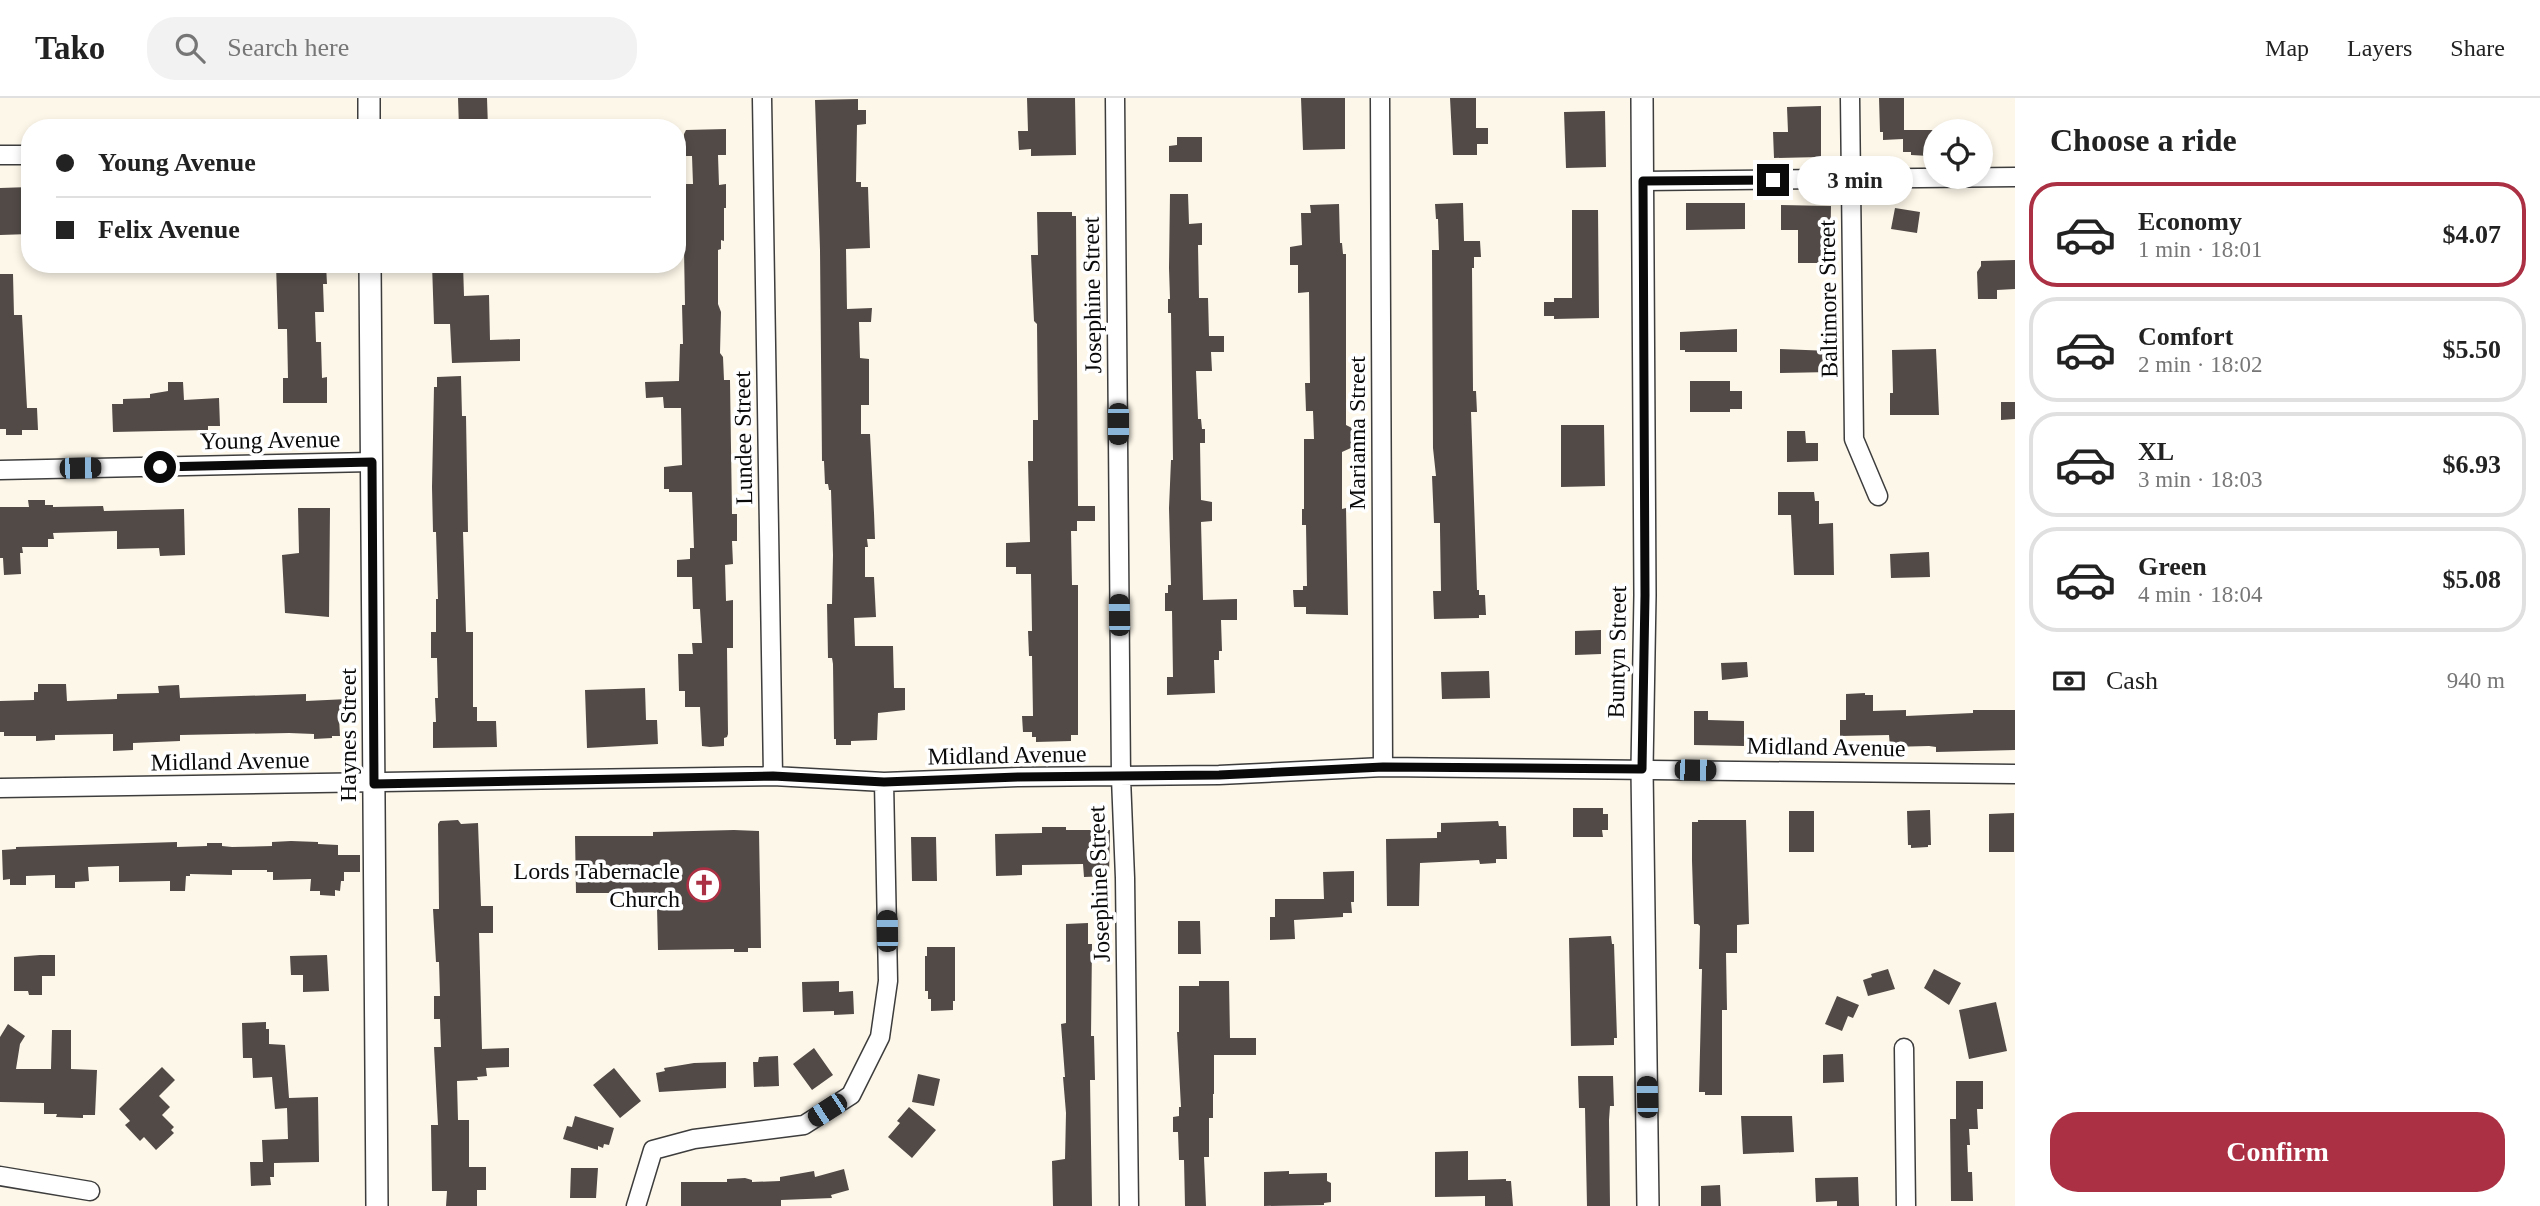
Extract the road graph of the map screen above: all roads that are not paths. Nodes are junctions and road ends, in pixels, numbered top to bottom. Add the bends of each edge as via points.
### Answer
1 (369, 98) edge
2 (762, 98) edge
3 (1115, 98) edge
4 (1380, 98) edge
5 (1642, 98) edge
6 (1850, 98) edge
7 (369, 119) edge
8 (0, 155) edge
9 (21, 155) edge
10 (2015, 177) edge
11 (1851, 179) junction
12 (1643, 181) junction
13 (370, 273) edge
14 (372, 462) junction
15 (0, 470) edge
16 (1878, 496) dead end
17 (1383, 767) junction
18 (1642, 769) junction
19 (2015, 774) edge
20 (773, 776) junction
21 (1121, 778) junction
22 (884, 782) junction
23 (374, 784) junction
24 (0, 788) edge
25 (1904, 1048) dead end
26 (0, 1176) edge
27 (90, 1191) dead end
28 (377, 1206) edge
29 (636, 1206) edge
30 (1129, 1206) edge
31 (1648, 1206) edge
32 (1906, 1206) edge

1 - 7 street
2 - 20 street, Lundee Street
3 - 21 street, Josephine Street
4 - 17 street, Marianna Street
5 - 12 street, Buntyn Street
6 - 11 street, Baltimore Street
8 - 9 street
10 - 11 street
11 - 12 street
11 - 16 street, Baltimore Street via 1854,439
12 - 18 street, Buntyn Street
13 - 14 street, Haynes Street
14 - 15 street, Young Avenue
14 - 23 street, Haynes Street
17 - 18 street, Midland Avenue
17 - 21 street, Midland Avenue
18 - 19 street, Midland Avenue
18 - 31 street, Buntyn Street
20 - 22 street, Midland Avenue
20 - 23 street, Midland Avenue
21 - 22 street, Midland Avenue
21 - 30 street, Josephine Street
22 - 29 street via 888,981 880,1037 850,1096 804,1125 694,1139 653,1150
23 - 24 street, Midland Avenue
23 - 28 street, Haynes Street
25 - 32 street
26 - 27 street

